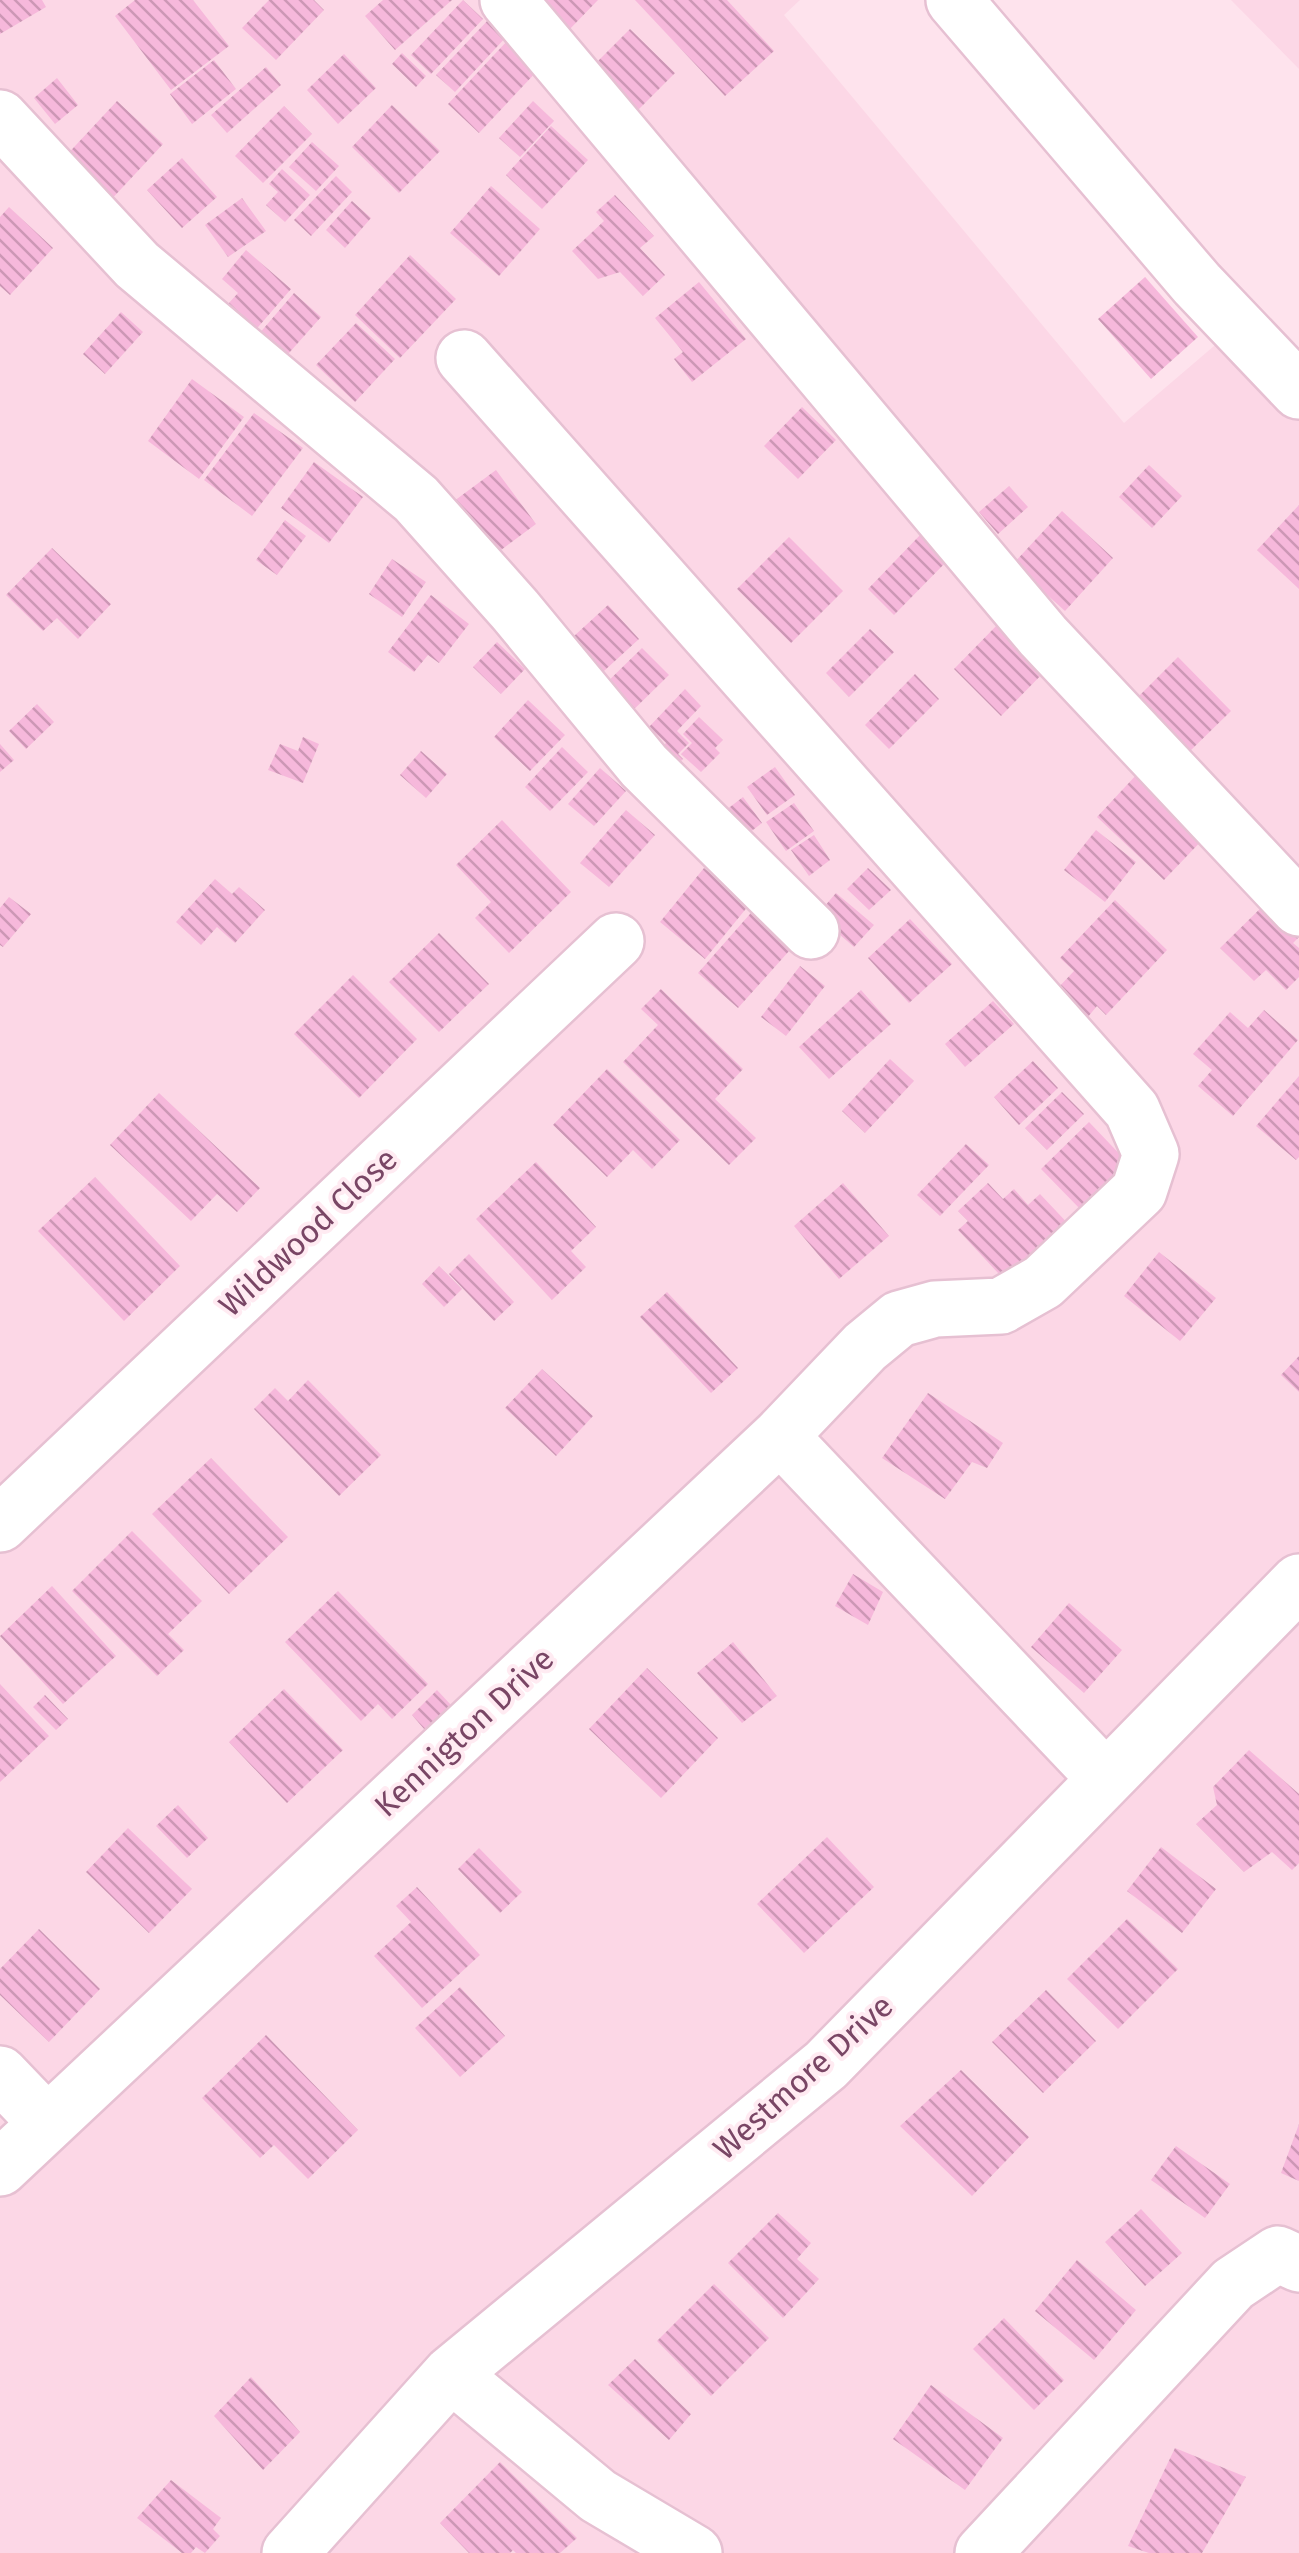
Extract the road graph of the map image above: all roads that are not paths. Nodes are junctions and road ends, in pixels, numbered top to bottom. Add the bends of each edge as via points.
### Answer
1 (508, 0) edge
2 (954, 0) edge
3 (0, 118) edge
4 (464, 358) dead end
5 (1299, 392) edge
6 (1299, 908) edge
7 (811, 931) dead end
8 (616, 940) dead end
9 (780, 1436) junction
10 (0, 1524) edge
11 (1299, 1582) edge
12 (1105, 1778) junction
13 (0, 2074) edge
14 (47, 2123) junction
15 (0, 2168) edge
16 (1299, 2264) edge
17 (451, 2374) junction
18 (290, 2553) edge
19 (694, 2553) edge
20 (983, 2553) edge

1 - 6 street via 1042,636
2 - 5 street via 1196,284
3 - 7 street via 137,264 416,499 644,766
4 - 9 street, Kennigton Drive via 1132,1110 1152,1154 1139,1191 1044,1282 1002,1306 899,1319
8 - 10 street, Wildwood Close
9 - 12 street
9 - 14 street, Kennigton Drive
11 - 12 street, Westmore Drive
12 - 17 street, Westmore Drive via 826,2065
13 - 14 street
14 - 15 street, Kennigton Drive
16 - 20 street via 1278,2254 1234,2284
17 - 18 street, Westmore Drive
17 - 19 street via 598,2496

